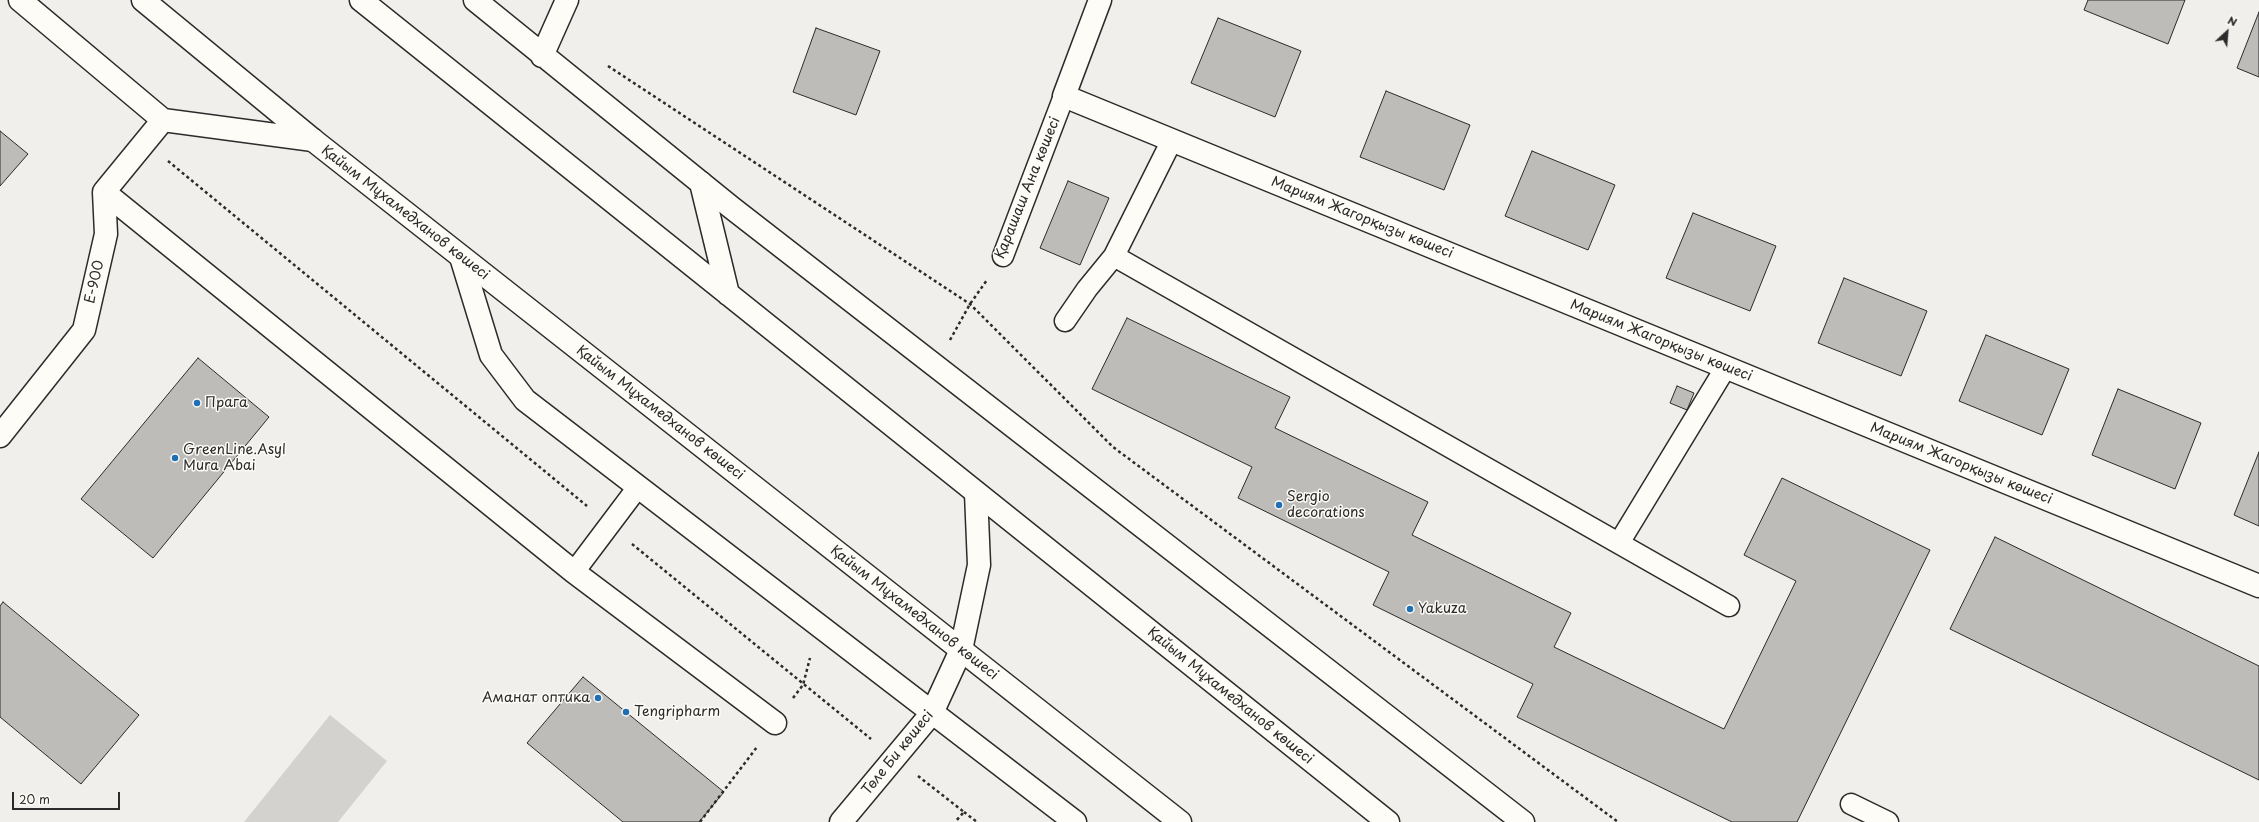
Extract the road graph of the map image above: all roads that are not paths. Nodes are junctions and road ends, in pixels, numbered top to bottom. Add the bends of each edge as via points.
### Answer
1 (20, 0) edge
2 (143, 0) edge
3 (361, 0) edge
4 (475, 0) edge
5 (567, 0) edge
6 (1100, 0) edge
7 (542, 56) junction
8 (1064, 96) junction
9 (163, 120) junction
10 (313, 140) junction
11 (1172, 140) junction
12 (701, 183) junction
13 (104, 192) junction
14 (1003, 256) road end
15 (1114, 256) junction
16 (461, 257) junction
17 (728, 294) junction
18 (1065, 321) dead end
19 (1726, 367) junction
20 (0, 436) edge
21 (638, 487) junction
22 (976, 493) junction
23 (1619, 543) junction
24 (574, 572) junction
25 (2259, 586) edge
26 (1730, 606) dead end
27 (961, 650) junction
28 (932, 712) junction
29 (775, 723) dead end
30 (1851, 804) dead end
31 (841, 822) edge
32 (1075, 822) edge
33 (1180, 822) edge
34 (1388, 822) edge
35 (1523, 822) edge
36 (1888, 822) edge

1 - 9 street
2 - 10 street, Қайым Мұхамедханов көшесі
3 - 17 street, Қайым Мұхамедханов көшесі
4 - 7 street
5 - 7 street
6 - 8 street, Қарашаш Ана көшесі
7 - 12 street
8 - 11 street, Мариям Жагорқызы көшесі
8 - 14 lane, Қарашаш Ана көшесі
9 - 10 street
9 - 13 street
10 - 16 street, Қайым Мұхамедханов көшесі
11 - 15 lane
11 - 19 street, Мариям Жагорқызы көшесі
12 - 17 street
12 - 35 street
13 - 20 street, E-900 via 106,234 84,330
13 - 24 street
15 - 18 lane
15 - 23 lane
16 - 21 street via 491,355 525,400
16 - 27 street, Қайым Мұхамедханов көшесі
17 - 22 street, Қайым Мұхамедханов көшесі
19 - 23 lane
19 - 25 street, Мариям Жагорқызы көшесі
21 - 24 lane
21 - 28 street
22 - 27 street, Төле Би көшесі via 979,565
22 - 34 street, Қайым Мұхамедханов көшесі
23 - 26 lane
24 - 29 street
27 - 28 street, Төле Би көшесі
27 - 33 street, Қайым Мұхамедханов көшесі
28 - 31 street, Төле Би көшесі
28 - 32 street
30 - 36 lane

